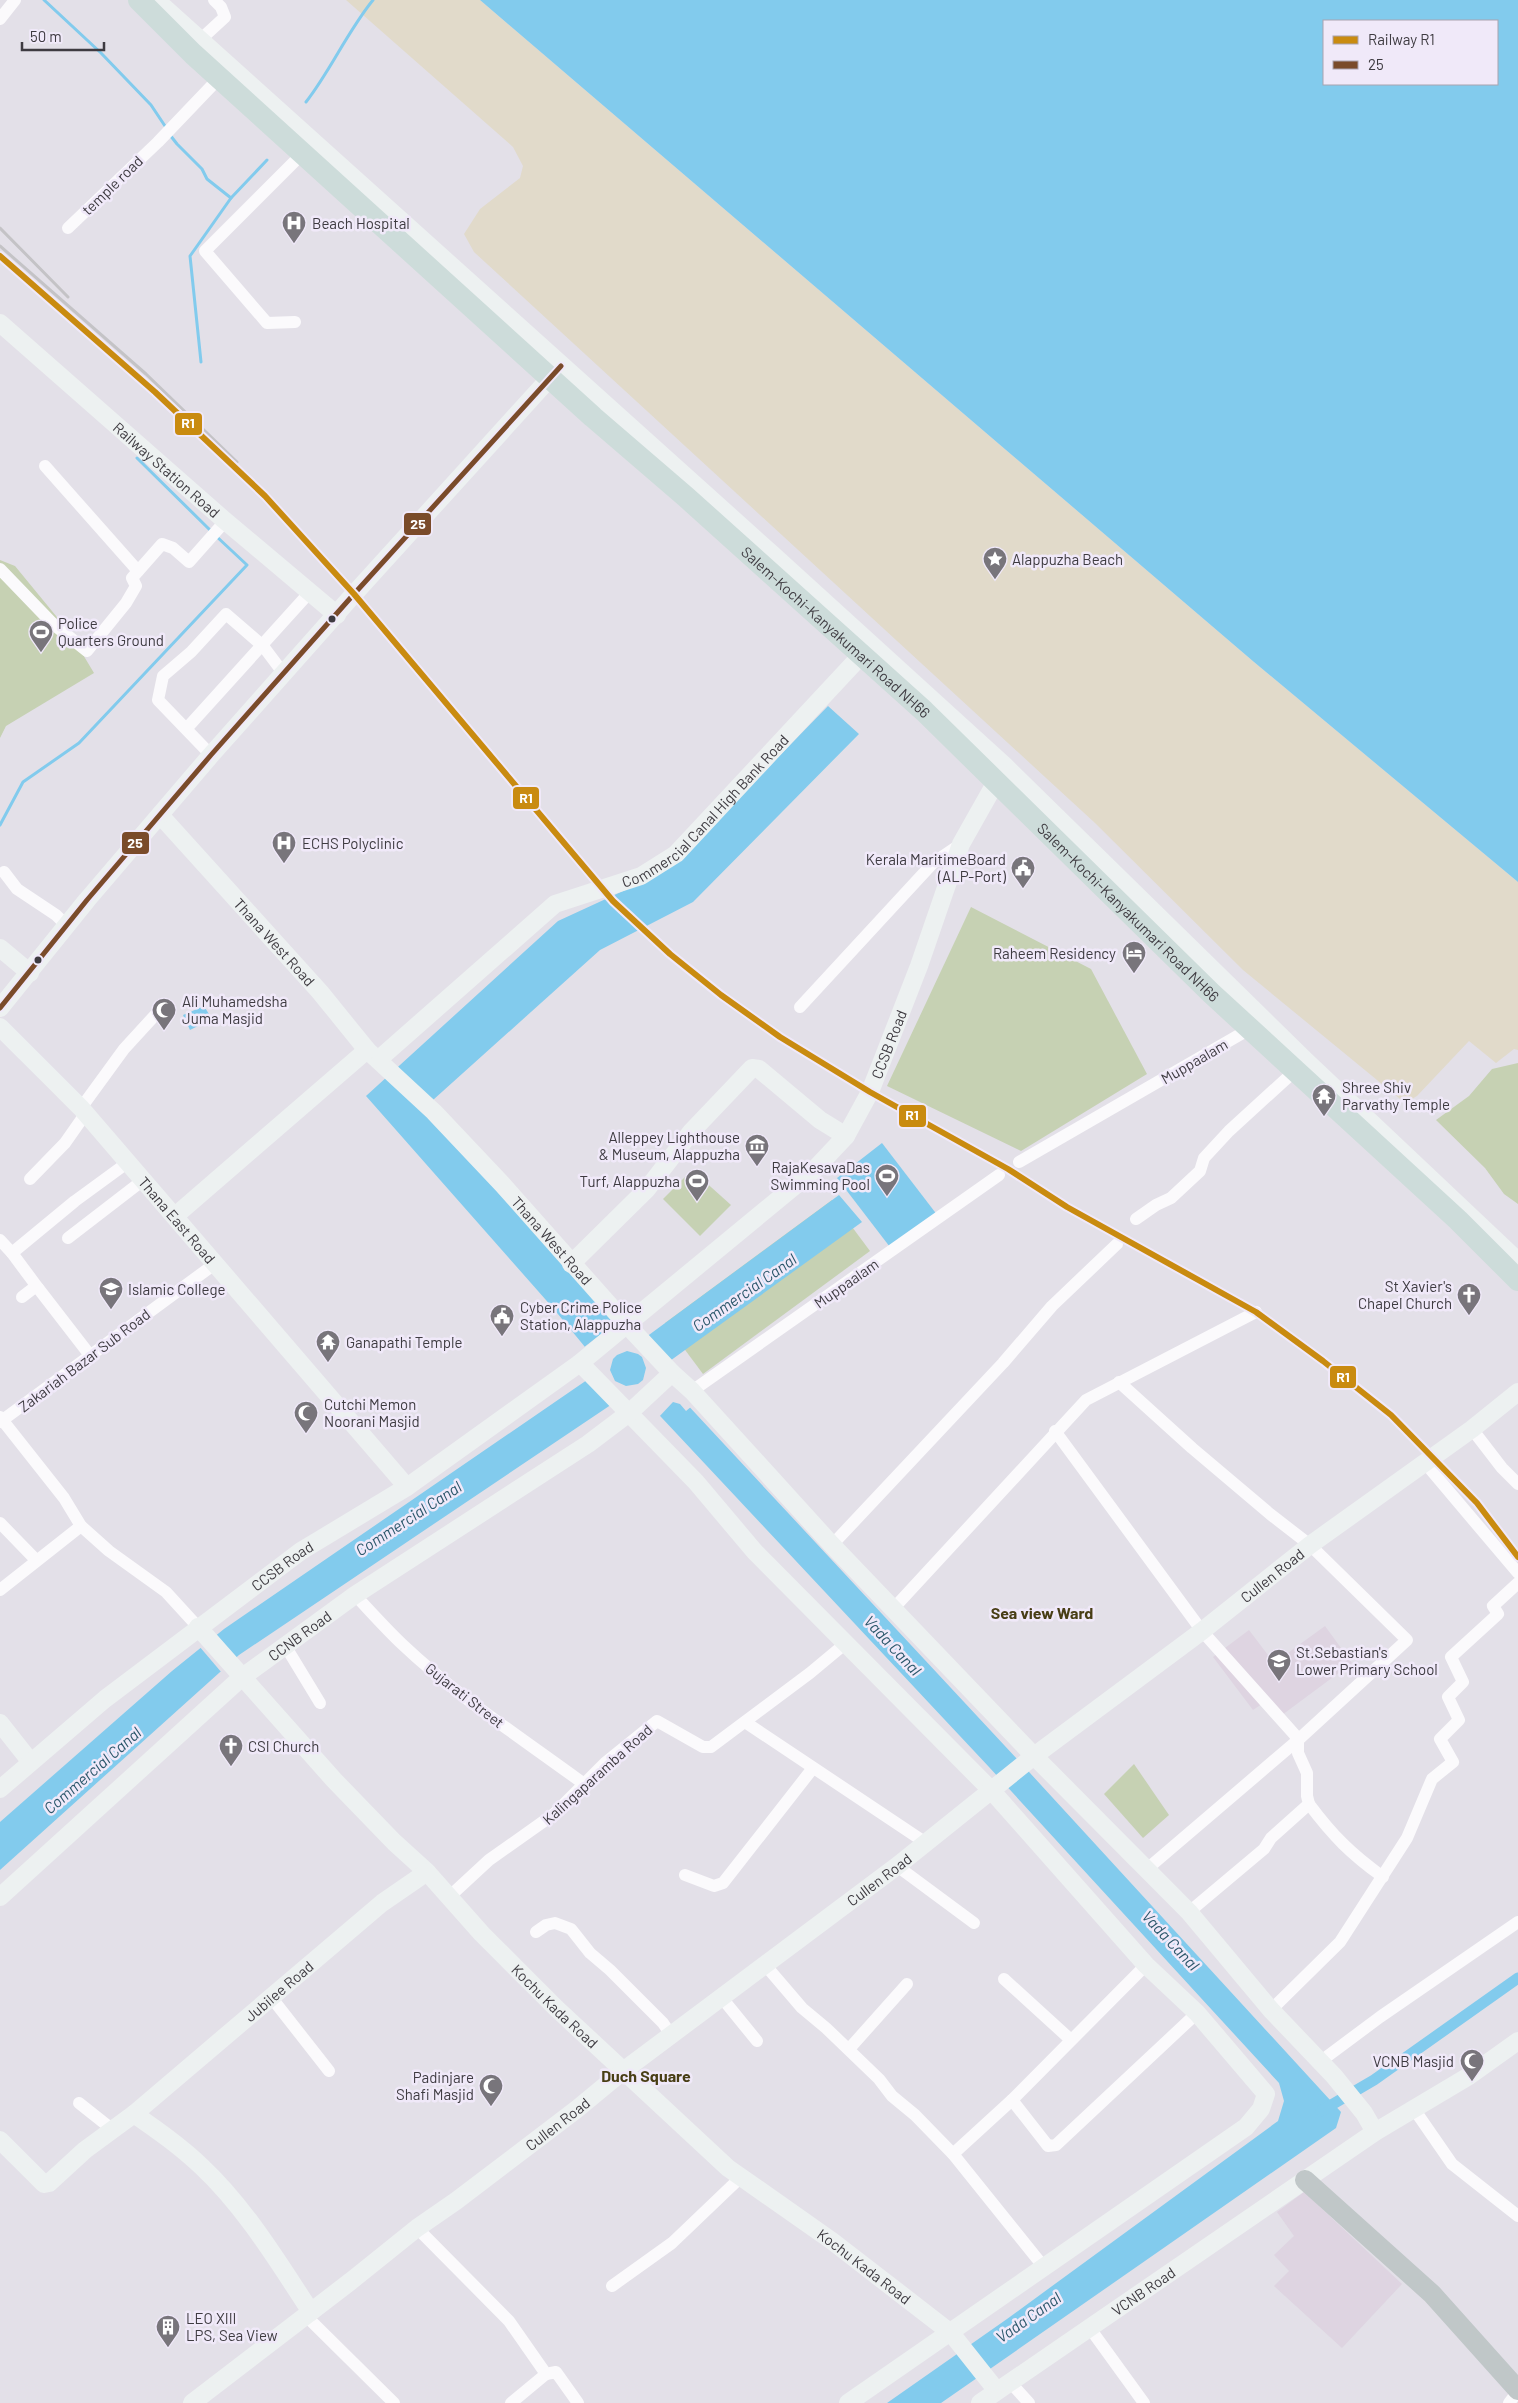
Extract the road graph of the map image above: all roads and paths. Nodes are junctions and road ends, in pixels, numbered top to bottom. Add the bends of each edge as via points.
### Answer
1 (15, 0) edge
2 (139, 0) edge
3 (156, 0) edge
4 (214, 0) edge
5 (0, 19) edge
6 (200, 40) junction
7 (229, 67) junction
8 (315, 142) junction
9 (68, 228) dead end
10 (295, 322) dead end
11 (2, 329) edge
12 (561, 366) junction
13 (45, 466) dead end
14 (222, 523) junction
15 (0, 569) edge
16 (138, 571) junction
17 (310, 592) junction
18 (337, 615) junction
19 (872, 645) junction
20 (263, 646) junction
21 (284, 674) junction
22 (187, 728) junction
23 (211, 755) junction
24 (1005, 766) junction
25 (160, 816) junction
26 (960, 844) junction
27 (4, 872) dead end
28 (67, 926) junction
29 (0, 948) edge
30 (30, 973) junction
31 (800, 1007) dead end
32 (0, 1008) edge
33 (157, 1013) dead end
34 (1264, 1020) junction
35 (0, 1027) edge
36 (378, 1060) junction
37 (1306, 1061) junction
38 (83, 1111) junction
39 (846, 1136) junction
40 (1020, 1162) dead end
41 (128, 1163) junction
42 (999, 1175) dead end
43 (30, 1179) dead end
44 (142, 1181) junction
45 (176, 1216) junction
46 (1136, 1219) dead end
47 (68, 1238) dead end
48 (0, 1240) edge
49 (1117, 1244) dead end
50 (12, 1253) junction
51 (1518, 1261) edge
52 (216, 1263) junction
53 (572, 1264) junction
54 (1518, 1280) edge
55 (38, 1288) junction
56 (22, 1297) dead end
57 (1256, 1312) dead end
58 (626, 1327) junction
59 (89, 1354) junction
60 (587, 1364) junction
61 (668, 1373) junction
62 (1119, 1382) junction
63 (692, 1391) junction
64 (1518, 1392) edge
65 (633, 1409) junction
66 (1, 1419) edge
67 (1472, 1429) junction
68 (1055, 1431) junction
69 (1425, 1463) junction
70 (1518, 1484) edge
71 (407, 1486) junction
72 (0, 1524) edge
73 (81, 1526) junction
74 (832, 1545) junction
75 (1310, 1545) junction
76 (36, 1560) junction
77 (1518, 1573) edge
78 (1518, 1583) edge
79 (0, 1590) edge
80 (355, 1595) junction
81 (893, 1609) junction
82 (1202, 1631) junction
83 (203, 1632) junction
84 (846, 1642) junction
85 (286, 1647) junction
86 (236, 1672) junction
87 (320, 1704) dead end
88 (745, 1722) junction
89 (0, 1723) edge
90 (1298, 1740) junction
91 (1031, 1758) junction
92 (30, 1761) junction
93 (813, 1768) junction
94 (584, 1784) junction
95 (0, 1789) edge
96 (992, 1789) junction
97 (1308, 1800) junction
98 (926, 1843) junction
99 (897, 1866) junction
100 (1147, 1869) junction
101 (427, 1872) junction
102 (685, 1875) dead end
103 (1383, 1877) junction
104 (0, 1897) edge
105 (449, 1897) junction
106 (1189, 1912) junction
107 (1518, 1922) edge
108 (974, 1923) dead end
109 (536, 1932) dead end
110 (1146, 1965) junction
111 (766, 1966) junction
112 (1004, 1979) dead end
113 (907, 1984) dead end
114 (271, 1997) junction
115 (722, 1998) junction
116 (1271, 2010) junction
117 (1197, 2013) junction
118 (671, 2035) junction
119 (1071, 2040) junction
120 (1518, 2040) edge
121 (757, 2041) dead end
122 (849, 2049) junction
123 (1321, 2060) junction
124 (329, 2071) dead end
125 (623, 2071) junction
126 (1012, 2100) junction
127 (79, 2103) dead end
128 (1414, 2109) junction
129 (134, 2114) junction
130 (113, 2130) junction
131 (1376, 2132) junction
132 (0, 2140) edge
133 (953, 2154) junction
134 (740, 2178) junction
135 (1305, 2180) junction
136 (1518, 2216) edge
137 (416, 2228) junction
138 (1043, 2266) junction
139 (612, 2286) dead end
140 (308, 2314) junction
141 (1089, 2327) junction
142 (954, 2336) junction
143 (546, 2374) junction
144 (1000, 2386) junction
145 (1518, 2390) edge
146 (526, 2398) edge
147 (192, 2403) edge
148 (394, 2403) edge
149 (511, 2403) edge
150 (578, 2403) edge
151 (848, 2403) edge
152 (980, 2403) edge
153 (1029, 2403) edge
154 (1144, 2403) edge
155 (1509, 2403) edge

1 - 5 street
2 - 54 highway, Salem-Kochi-Kanyakumari Road NH66 via 193,54 593,417 924,711 1212,993 1458,1220
3 - 6 main road
4 - 6 street via 225,17
6 - 7 main road
7 - 8 main road
7 - 9 street, temple road via 169,131
8 - 10 street via 205,251 267,323
8 - 12 main road
11 - 14 main road, Railway Station Road
12 - 18 main road
12 - 19 main road
13 - 16 street
14 - 16 street via 189,562 173,548 162,544
14 - 17 main road, Railway Station Road
15 - 16 street via 53,624 87,651 126,603 136,586 132,578
17 - 18 main road, Railway Station Road
17 - 20 street
18 - 21 main road
19 - 24 main road
19 - 36 main road, Commercial Canal High Bank Road via 676,854 641,876 555,904
20 - 21 street
20 - 22 street
20 - 22 street via 226,614 191,652 163,676 158,700
21 - 23 main road
22 - 23 street
23 - 25 main road
24 - 26 main road, CCSB Road
24 - 34 main road
25 - 28 main road
25 - 36 main road, Thana West Road
26 - 31 street via 933,863
26 - 39 main road, CCSB Road via 919,966 874,1083
27 - 28 street via 17,889
28 - 30 main road
29 - 30 main road
30 - 32 main road
33 - 38 street via 124,1049
34 - 37 main road
34 - 40 street, Muppaalam
35 - 38 main road, Thana East Road
36 - 45 main road, Commercial Canal High Bank Road
36 - 53 main road, Thana West Road via 434,1112
37 - 46 street via 1229,1131 1204,1158 1200,1171 1171,1198
37 - 51 main road
38 - 41 main road, Thana East Road
38 - 43 street via 65,1143
39 - 53 main road via 820,1120 760,1070 752,1068 691,1132 647,1189
39 - 58 main road, CCSB Road via 814,1170
41 - 44 main road, Thana East Road
41 - 50 street
42 - 63 street, Muppaalam
44 - 45 main road, Thana East Road
44 - 47 street
45 - 52 main road, Thana East Road
48 - 50 street
49 - 74 street via 1052,1306 1003,1363
50 - 55 street
52 - 59 street, Zakariah Bazar Sub Road
52 - 71 main road, Thana East Road
53 - 58 main road, Thana West Road
55 - 56 street
55 - 59 street
57 - 62 street
58 - 60 main road, CCSB Road
58 - 61 main road, Thana West Road
59 - 66 street, Zakariah Bazar Sub Road
60 - 65 main road via 616,1399
60 - 71 main road, CCSB Road
61 - 63 main road, Thana West Road
61 - 65 main road, CCNB Road
62 - 68 street via 1086,1400
62 - 75 street via 1192,1448
63 - 74 main road, Thana West Road
64 - 67 main road, Cullen Road
65 - 80 main road, CCNB Road via 588,1444
65 - 84 main road via 755,1552
66 - 73 street via 64,1498
67 - 69 main road, Cullen Road
67 - 70 street
68 - 81 street
68 - 82 street
69 - 75 main road, Cullen Road
69 - 77 street
71 - 83 main road, CCSB Road via 301,1551
72 - 76 street
73 - 76 street
73 - 83 street via 109,1551 166,1592
74 - 81 main road, Thana West Road
75 - 82 main road, Cullen Road
75 - 90 street via 1407,1640
76 - 79 street
78 - 103 street via 1493,1606 1498,1614 1451,1657 1463,1682 1448,1697 1460,1720 1440,1739 1453,1762 1432,1779 1407,1838
80 - 85 main road, CCNB Road
80 - 94 street, Gujarati Street via 403,1645 485,1712
81 - 91 main road, Thana West Road
82 - 90 street
82 - 91 main road, Cullen Road
83 - 86 main road, Kochu Kada Road
83 - 92 main road, CCSB Road via 105,1699
84 - 88 street, Kalingaparamba Road via 810,1674
84 - 96 main road
85 - 86 main road, CCNB Road
85 - 87 street
86 - 101 main road, Kochu Kada Road via 334,1780
86 - 104 main road, CCNB Road
88 - 93 street
88 - 94 street, Kalingaparamba Road via 707,1748 657,1721 633,1738
89 - 92 main road
90 - 97 street via 1298,1753 1307,1773
90 - 100 street
91 - 96 main road, Cullen Road
91 - 100 main road, Thana West Road
92 - 95 main road, CCSB Road
93 - 98 street
93 - 102 street via 723,1883 714,1886
94 - 105 street, Kalingaparamba Road via 554,1814 489,1860
96 - 98 main road, Cullen Road
96 - 110 main road
97 - 103 street via 1326,1827 1353,1856
97 - 106 street via 1264,1848
98 - 99 main road, Cullen Road
99 - 108 street
99 - 111 main road, Cullen Road
100 - 106 main road, Thana West Road
101 - 105 main road, Kochu Kada Road
101 - 114 main road, Jubilee Road via 382,1903
103 - 116 street via 1340,1942
105 - 125 main road, Kochu Kada Road via 538,1990
106 - 116 main road, Thana West Road
107 - 123 street
109 - 118 street via 555,1923 571,1929 590,1953 663,2023
110 - 117 main road
110 - 119 street
111 - 115 main road, Cullen Road
111 - 122 street via 802,2008
112 - 119 street
113 - 122 street
114 - 124 street
114 - 129 main road, Jubilee Road
115 - 118 main road, Cullen Road
115 - 121 street
116 - 123 main road, Thana West Road
117 - 126 street via 1056,2145 1048,2146
117 - 138 main road via 1266,2094 1260,2109 1246,2127
118 - 125 main road, Cullen Road
119 - 126 street
120 - 128 main road, VCNB Road via 1469,2076
122 - 133 street via 892,2096 916,2115
123 - 131 main road, Thana West Road
125 - 134 main road, Kochu Kada Road
125 - 137 main road, Cullen Road
126 - 133 street
127 - 130 street
128 - 131 main road, VCNB Road
128 - 136 street via 1452,2164
129 - 130 main road, Jubilee Road
129 - 140 main road via 201,2166 234,2203 277,2260
130 - 132 main road, Jubilee Road via 44,2184
131 - 135 main road, VCNB Road
133 - 138 street
134 - 139 street via 672,2243
134 - 142 main road, Kochu Kada Road via 832,2241
135 - 141 main road, VCNB Road
135 - 145 main road via 1432,2294
137 - 140 main road, Cullen Road
137 - 143 street via 509,2321
138 - 142 main road
140 - 147 main road, Cullen Road
140 - 148 street
141 - 144 main road, VCNB Road
141 - 154 street
142 - 144 main road, Kochu Kada Road
142 - 151 main road
143 - 146 street
143 - 150 street via 556,2372
144 - 152 main road, VCNB Road
144 - 153 street
145 - 155 street
146 - 149 street

